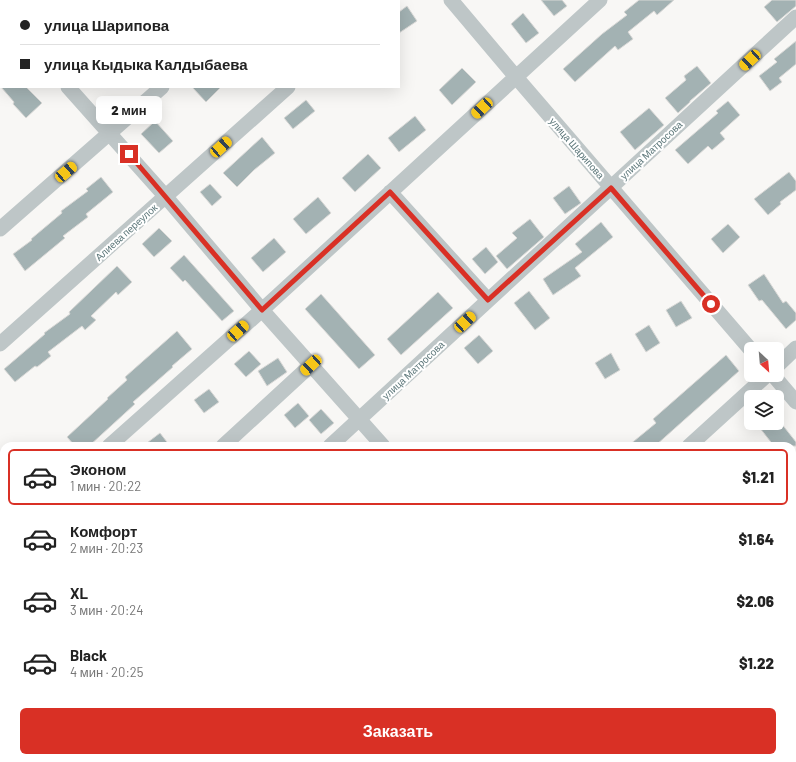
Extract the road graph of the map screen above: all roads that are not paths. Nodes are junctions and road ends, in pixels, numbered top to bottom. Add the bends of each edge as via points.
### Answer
1 (451, 0) edge
2 (600, 0) edge
3 (796, 17) edge
4 (516, 77) junction
5 (69, 88) edge
6 (161, 88) edge
7 (287, 88) edge
8 (110, 133) junction
9 (611, 188) junction
10 (390, 192) junction
11 (166, 197) junction
12 (0, 229) edge
13 (488, 300) junction
14 (262, 310) junction
15 (744, 342) edge
16 (0, 344) edge
17 (796, 348) edge
18 (784, 359) edge
19 (311, 365) junction
20 (759, 382) edge
21 (779, 382) edge
22 (796, 402) edge
23 (359, 419) junction
24 (114, 442) edge
25 (227, 442) edge
26 (334, 442) edge
27 (379, 442) edge
28 (693, 442) edge

1 - 4 street, улица Шарипова
2 - 4 street
3 - 9 street, улица Матросова
4 - 9 street, улица Шарипова
4 - 10 street
5 - 8 street
6 - 8 street
7 - 11 street, Алиева переулок
8 - 11 street
8 - 12 street
9 - 13 street, улица Матросова
9 - 15 street, улица Шарипова
10 - 13 street
10 - 14 street
11 - 14 street
11 - 16 street, Алиева переулок
13 - 23 street, улица Матросова
14 - 19 street
14 - 24 street
17 - 18 street
19 - 23 street
19 - 25 street
20 - 28 street
21 - 22 street
23 - 26 street, улица Матросова
23 - 27 street

